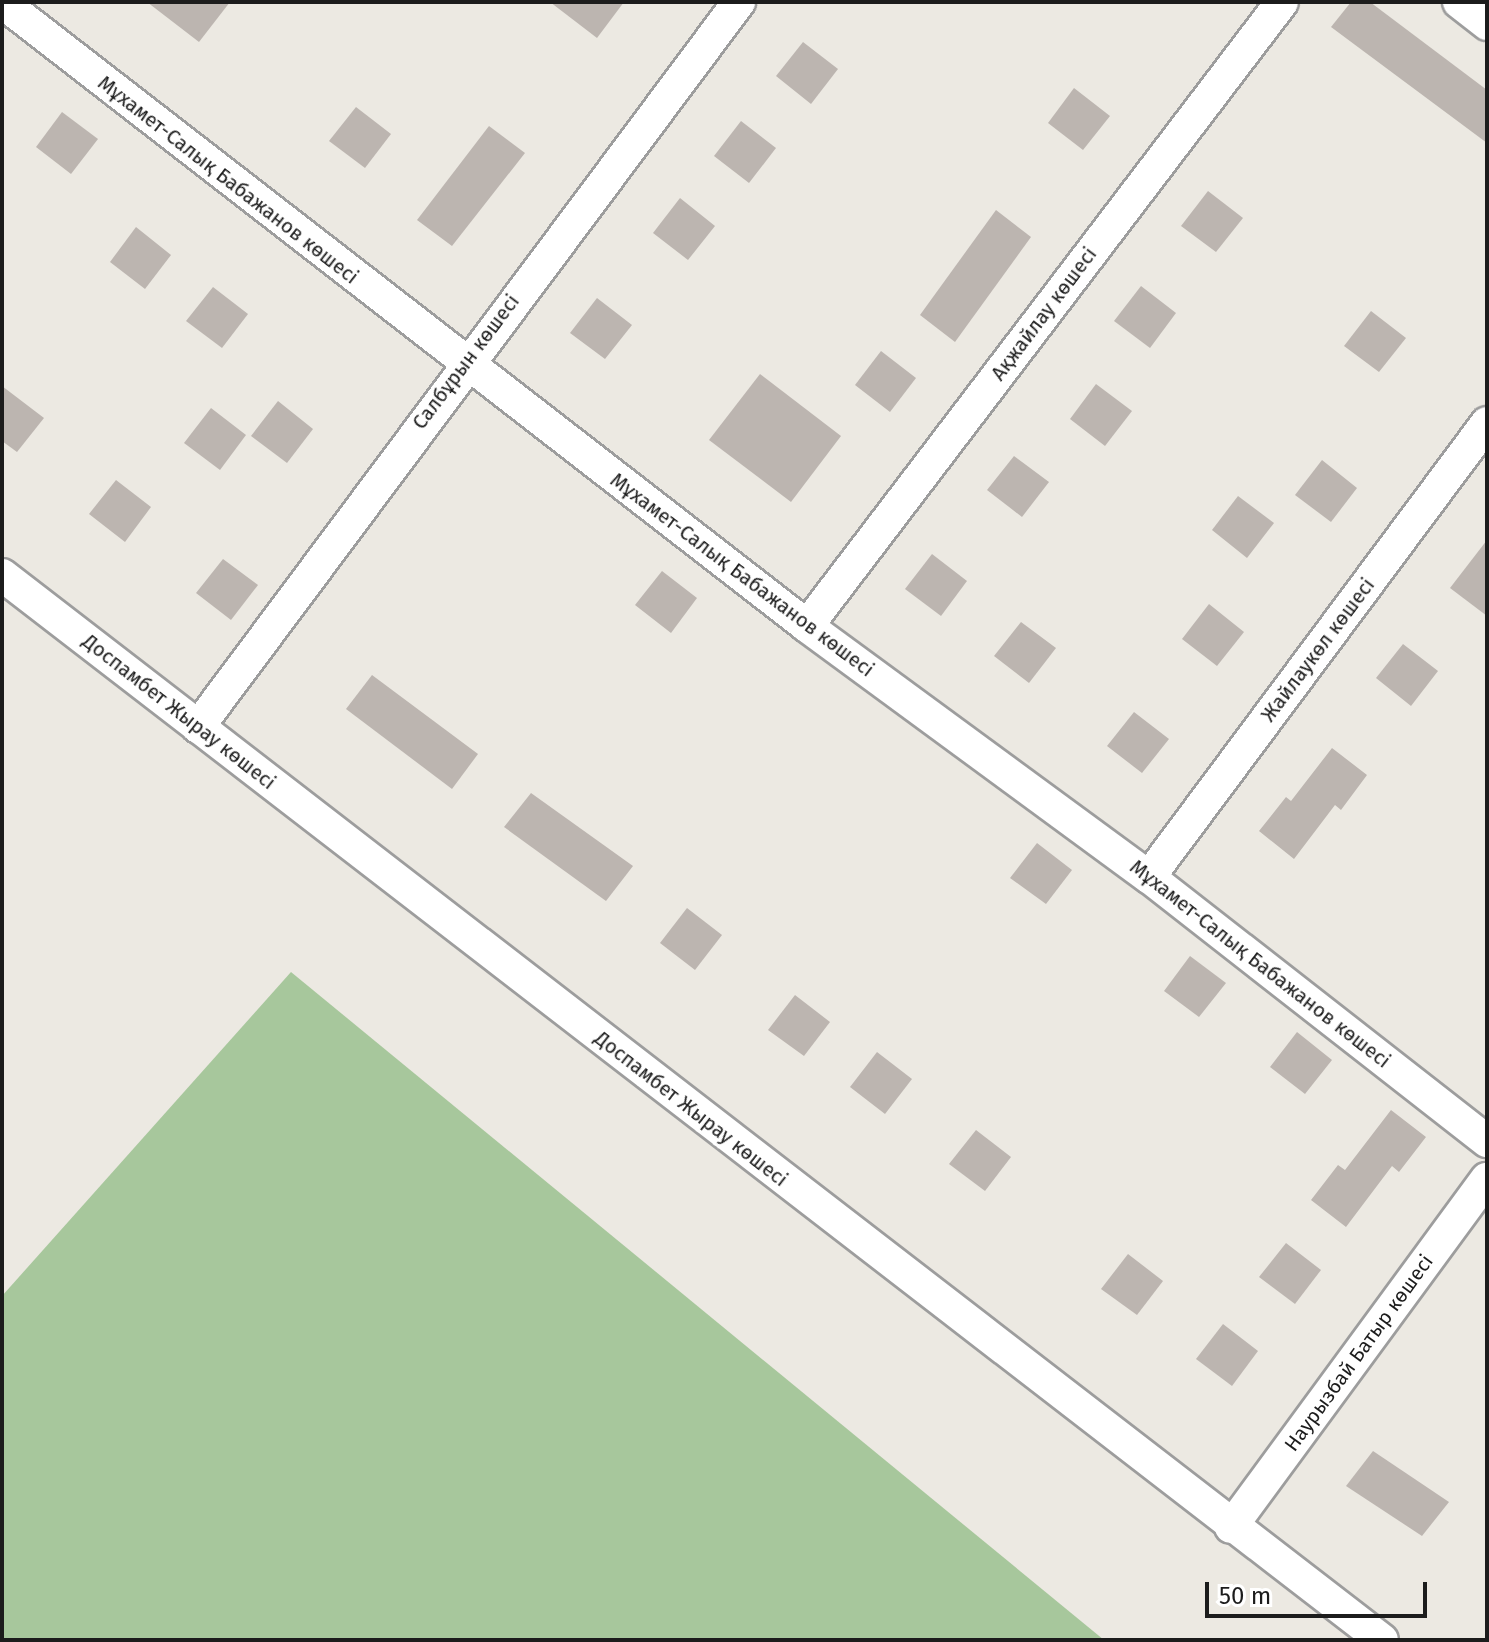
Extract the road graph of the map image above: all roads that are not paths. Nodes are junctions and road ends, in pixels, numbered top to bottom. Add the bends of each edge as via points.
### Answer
1 (2, 2) edge
2 (1282, 2) edge
3 (1459, 2) edge
4 (733, 4) edge
5 (1487, 24) edge
6 (464, 363) junction
7 (1487, 423) edge
8 (2, 575) edge
9 (807, 626) junction
10 (198, 727) junction
11 (1149, 877) junction
12 (1487, 1141) edge
13 (1487, 1179) edge
14 (1231, 1527) junction
15 (1382, 1640) edge

1 - 6 street, Мұхамет-Салық Бабажанов көшесі
2 - 9 street, Ақжайлау көшесі
3 - 5 street
4 - 6 street, Салбұрын көшесі
6 - 9 street, Мұхамет-Салық Бабажанов көшесі
6 - 10 street, Салбұрын көшесі
7 - 11 street, Жайлаукөл көшесі
8 - 10 street, Доспамбет Жырау көшесі
9 - 11 street, Мұхамет-Салық Бабажанов көшесі
10 - 14 street, Доспамбет Жырау көшесі
11 - 12 street, Мұхамет-Салық Бабажанов көшесі
13 - 14 street, Наурызбай Батыр көшесі
14 - 15 street, Доспамбет Жырау көшесі

